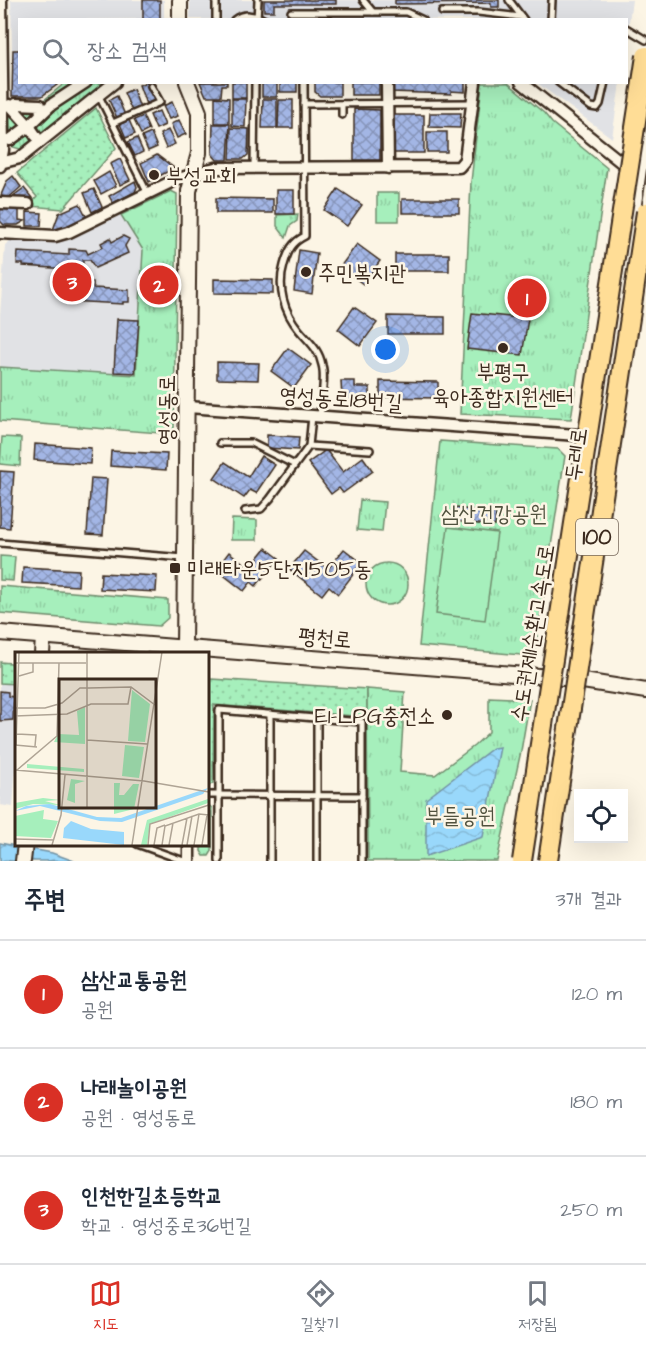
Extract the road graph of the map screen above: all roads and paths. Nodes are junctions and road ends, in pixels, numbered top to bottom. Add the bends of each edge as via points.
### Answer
1 (1, 0) edge
2 (180, 0) edge
3 (216, 0) edge
4 (258, 0) edge
5 (363, 0) edge
6 (509, 0) edge
7 (552, 0) edge
8 (291, 12) dead end
9 (373, 12) junction
10 (442, 12) dead end
11 (180, 18) edge
12 (216, 18) edge
13 (236, 18) edge
14 (258, 18) edge
15 (419, 18) edge
16 (522, 18) edge
17 (551, 18) edge
18 (628, 29) edge
19 (646, 40) edge
20 (646, 56) edge
21 (84, 84) edge
22 (113, 84) edge
23 (188, 84) edge
24 (255, 84) edge
25 (304, 84) edge
26 (387, 84) edge
27 (475, 84) edge
28 (523, 84) edge
29 (561, 84) edge
30 (604, 84) edge
31 (151, 86) dead end
32 (99, 95) junction
33 (64, 97) junction
34 (472, 103) junction
35 (304, 104) junction
36 (342, 104) junction
37 (387, 104) junction
38 (73, 108) dead end
39 (41, 114) junction
40 (342, 115) dead end
41 (646, 122) edge
42 (113, 123) junction
43 (29, 126) junction
44 (36, 136) dead end
45 (10, 140) dead end
46 (0, 164) edge
47 (254, 168) junction
48 (304, 168) junction
49 (388, 168) junction
50 (193, 175) junction
51 (638, 176) junction
52 (148, 194) junction
53 (0, 203) edge
54 (28, 204) dead end
55 (646, 212) edge
56 (0, 233) edge
57 (188, 407) junction
58 (316, 416) junction
59 (598, 436) junction
60 (220, 443) dead end
61 (309, 446) junction
62 (370, 450) dead end
63 (295, 465) junction
64 (245, 512) dead end
65 (0, 543) edge
66 (185, 558) junction
67 (0, 633) edge
68 (43, 637) junction
69 (184, 651) edge
70 (42, 652) edge
71 (208, 653) edge
72 (564, 678) junction
73 (646, 691) edge
74 (270, 714) junction
75 (317, 718) junction
76 (208, 795) edge
77 (219, 795) junction
78 (270, 795) junction
79 (317, 796) junction
80 (362, 796) junction
81 (25, 846) edge
82 (142, 846) edge
83 (189, 846) edge
84 (23, 861) edge
85 (187, 861) edge
86 (219, 861) edge
87 (270, 861) edge
88 (317, 861) edge
89 (362, 861) edge
90 (522, 861) edge
91 (548, 861) edge

1 - 46 street
2 - 11 street
3 - 12 lane
4 - 14 lane
5 - 9 lane
6 - 16 lane
7 - 17 lane
8 - 9 lane
9 - 15 lane via 406,12
10 - 16 lane
13 - 14 lane
18 - 19 lane
20 - 90 highway, 수도권제1순환고속도로 / 100, bridge
21 - 33 street
22 - 32 street
23 - 50 street, 영성동로 via 199,111 199,153
24 - 47 lane
25 - 35 lane
26 - 37 street
27 - 34 street
28 - 51 street
29 - 30 lane via 597,108
31 - 42 lane via 160,102
32 - 42 lane
32 - 46 street via 20,158
33 - 38 street
33 - 39 street
34 - 37 lane
34 - 49 street via 465,160 459,166
35 - 36 lane
35 - 48 lane
36 - 37 lane
36 - 40 lane
37 - 49 street
39 - 43 street
39 - 43 street via 40,105 16,104 13,108
41 - 51 street, 두레로
42 - 52 lane
43 - 44 street
43 - 45 street
47 - 48 street
47 - 50 street via 215,168
48 - 49 street
48 - 58 lane via 306,236 295,241 287,254 282,294 286,310 316,348 323,366
50 - 52 street
50 - 57 street, 영성동로 via 189,191
51 - 59 street, 두레로
52 - 56 street via 55,236
53 - 54 street
55 - 91 highway, 100, bridge
57 - 58 street, 영성동로18번길
57 - 66 street, 영성동로
58 - 59 street, 영성동로18번길
58 - 61 lane
59 - 72 street, 두레로
60 - 63 lane via 251,443
61 - 62 lane
61 - 63 lane
63 - 64 lane via 261,509
65 - 66 lane
66 - 69 street, 영성동로
67 - 68 street, 평천로
68 - 69 street, 평천로
68 - 70 street
71 - 72 street, 평천로
72 - 73 street, 평천로
74 - 75 lane
74 - 77 lane via 219,710
74 - 78 lane
75 - 79 lane
75 - 80 lane via 362,722
76 - 77 lane
77 - 78 lane
77 - 86 lane
78 - 79 lane
78 - 87 lane
79 - 80 lane
79 - 88 lane
80 - 89 lane
81 - 84 street
82 - 85 lane
83 - 85 street

